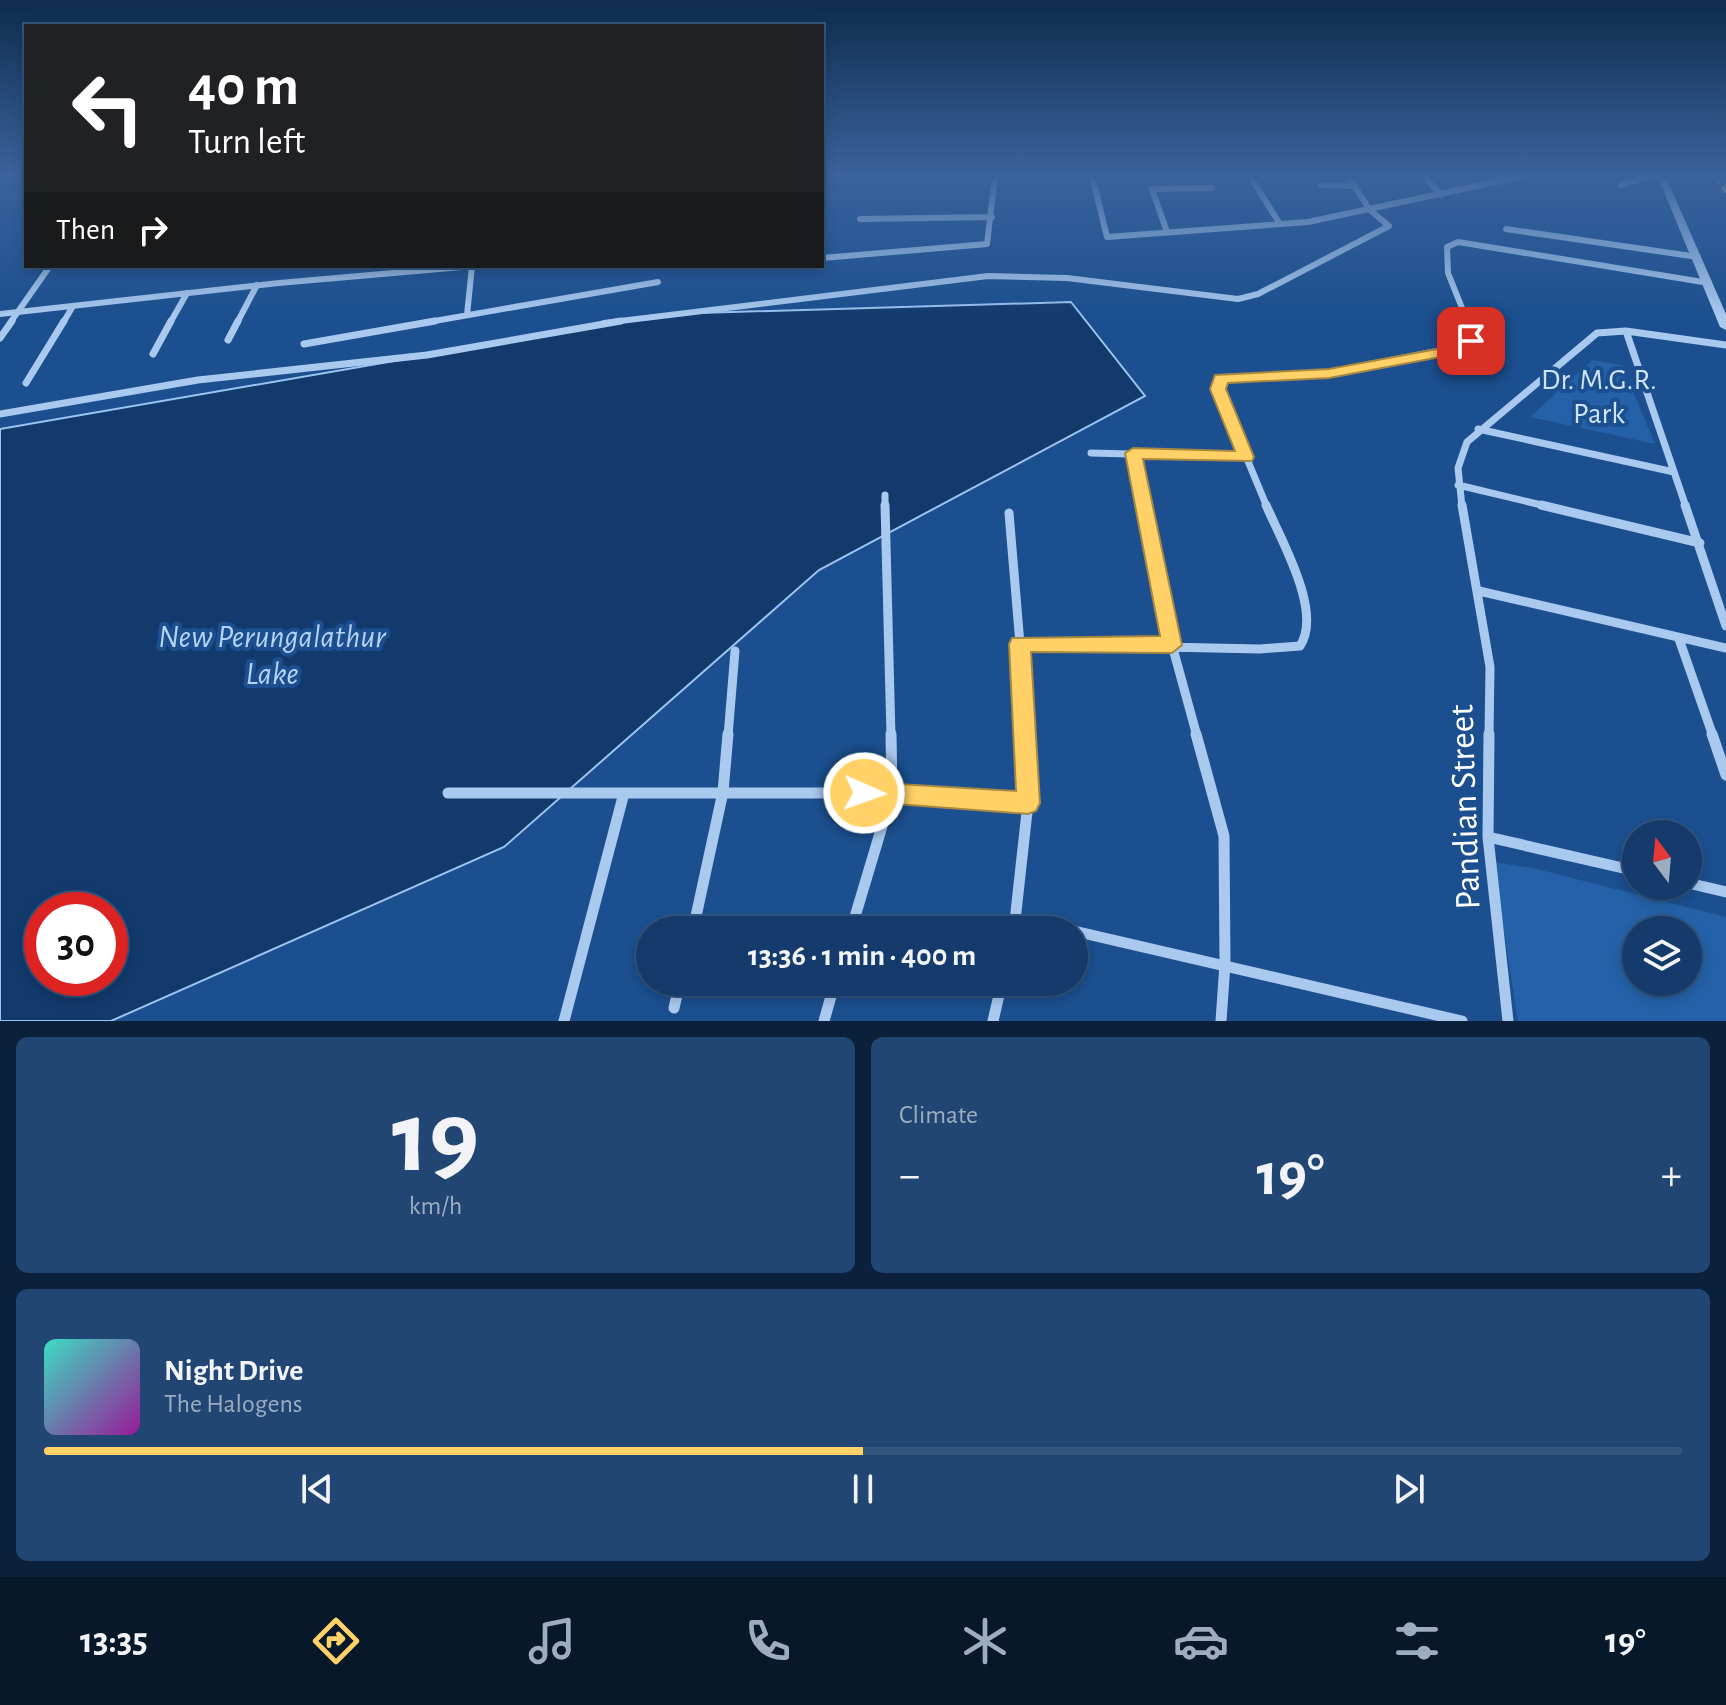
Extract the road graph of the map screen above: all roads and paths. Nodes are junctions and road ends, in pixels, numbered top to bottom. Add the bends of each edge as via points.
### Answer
1 (991, 223) edge
2 (1104, 223) edge
3 (1164, 223) edge
4 (1289, 223) edge
5 (1387, 223) edge
6 (1682, 223) edge
7 (1280, 224) joint
8 (1506, 229) dead end
9 (1167, 232) junction
10 (1698, 257) junction
11 (824, 258) edge
12 (49, 268) edge
13 (450, 268) edge
14 (473, 268) edge
15 (658, 282) dead end
16 (1709, 283) junction
17 (257, 285) junction
18 (187, 293) junction
19 (73, 306) junction
20 (17, 313) junction
21 (0, 314) edge
22 (467, 315) junction
23 (1726, 327) edge
24 (1626, 331) junction
25 (0, 338) edge
26 (228, 340) dead end
27 (304, 344) dead end
28 (1726, 345) edge
29 (153, 354) dead end
30 (26, 383) dead end
31 (0, 414) edge
32 (1478, 429) junction
33 (1091, 453) dead end
34 (1133, 453) junction
35 (1246, 457) junction
36 (1674, 472) junction
37 (1458, 485) junction
38 (885, 495) dead end
39 (1009, 513) dead end
40 (1700, 543) junction
41 (1479, 591) junction
42 (1726, 626) edge
43 (1679, 639) junction
44 (1020, 644) junction
45 (1172, 645) junction
46 (1726, 648) edge
47 (735, 651) dead end
48 (1726, 775) edge
49 (723, 792) junction
50 (448, 793) dead end
51 (624, 793) junction
52 (892, 793) junction
53 (1028, 803) junction
54 (1488, 837) junction
55 (1622, 868) edge
56 (1702, 886) edge
57 (1726, 892) edge
58 (696, 916) edge
59 (855, 916) edge
60 (1016, 916) edge
61 (1088, 935) edge
62 (1225, 964) junction
63 (677, 996) edge
64 (831, 996) edge
65 (999, 996) edge
66 (674, 1008) dead end
67 (564, 1021) edge
68 (824, 1021) edge
69 (993, 1021) edge
70 (1221, 1021) edge
71 (1462, 1021) edge
72 (1508, 1021) edge

1 - 11 street via 983,245
2 - 9 street via 1107,237
3 - 9 street
4 - 7 street
5 - 31 street via 1386,229 1258,294 1238,299 1067,278 988,276 597,324 427,355 198,380
6 - 10 street
7 - 9 street
8 - 10 street
10 - 16 street
12 - 20 street
13 - 17 street
14 - 22 street
15 - 22 street
16 - 23 street
16 - 35 street via 1478,243 1450,244 1445,253 1447,272 1469,345 1329,373 1221,378 1218,389
17 - 18 street
17 - 26 street
18 - 19 street
18 - 29 street
19 - 20 street
19 - 30 street
20 - 21 street
20 - 25 street
22 - 27 street
24 - 28 street, Pandian Street
24 - 32 street, Pandian Street via 1587,339
24 - 36 street
32 - 36 street
32 - 37 street, Pandian Street via 1457,457
33 - 34 street
34 - 35 street
34 - 45 street
35 - 45 street via 1305,598 1308,634 1300,646
36 - 40 street
37 - 40 street
37 - 41 street, Pandian Street
38 - 52 street
39 - 44 street
40 - 42 street
41 - 43 street
41 - 54 street, Pandian Street via 1490,667
43 - 46 street
43 - 48 street
44 - 45 street
44 - 53 street
45 - 62 street via 1224,836
47 - 49 street
49 - 51 street
49 - 52 street
49 - 58 street
50 - 51 street
51 - 67 street
52 - 53 street
52 - 59 street
53 - 60 street
54 - 55 street
54 - 72 street, Pandian Street
56 - 57 street
61 - 62 street
62 - 70 street
62 - 71 street
63 - 66 street
64 - 68 street
65 - 69 street

